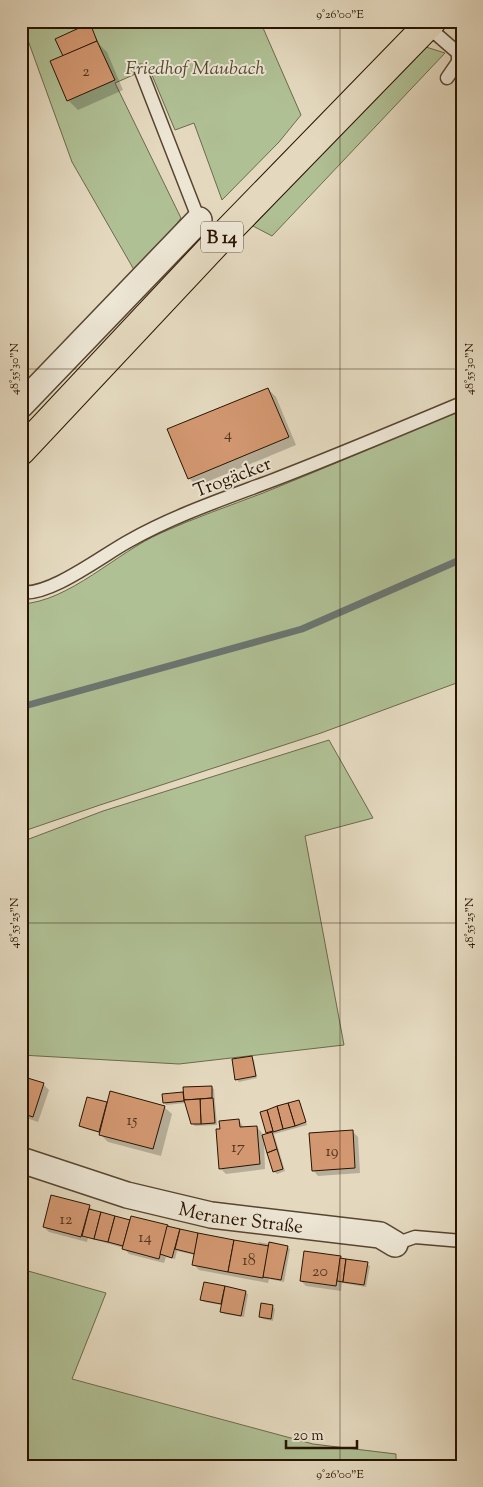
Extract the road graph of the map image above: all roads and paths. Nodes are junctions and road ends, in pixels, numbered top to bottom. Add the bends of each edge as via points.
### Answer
1 (429, 24) edge
2 (141, 71) dead end
3 (447, 78) dead end
4 (199, 220) junction
5 (218, 241) junction
6 (462, 403) edge
7 (21, 404) edge
8 (21, 451) edge
9 (21, 592) edge
10 (21, 1160) edge
11 (462, 1242) edge
12 (395, 1244) joint

1 - 3 lane via 458,53 458,62
1 - 5 main road, B 14
2 - 4 lane via 181,159
4 - 5 lane
4 - 7 street
5 - 8 main road, B 14
6 - 9 lane, Trogäcker via 156,526 62,582 28,594
10 - 12 street, Meraner Straße via 128,1195 211,1215 380,1235
11 - 12 lane, Meraner Straße via 416,1237

